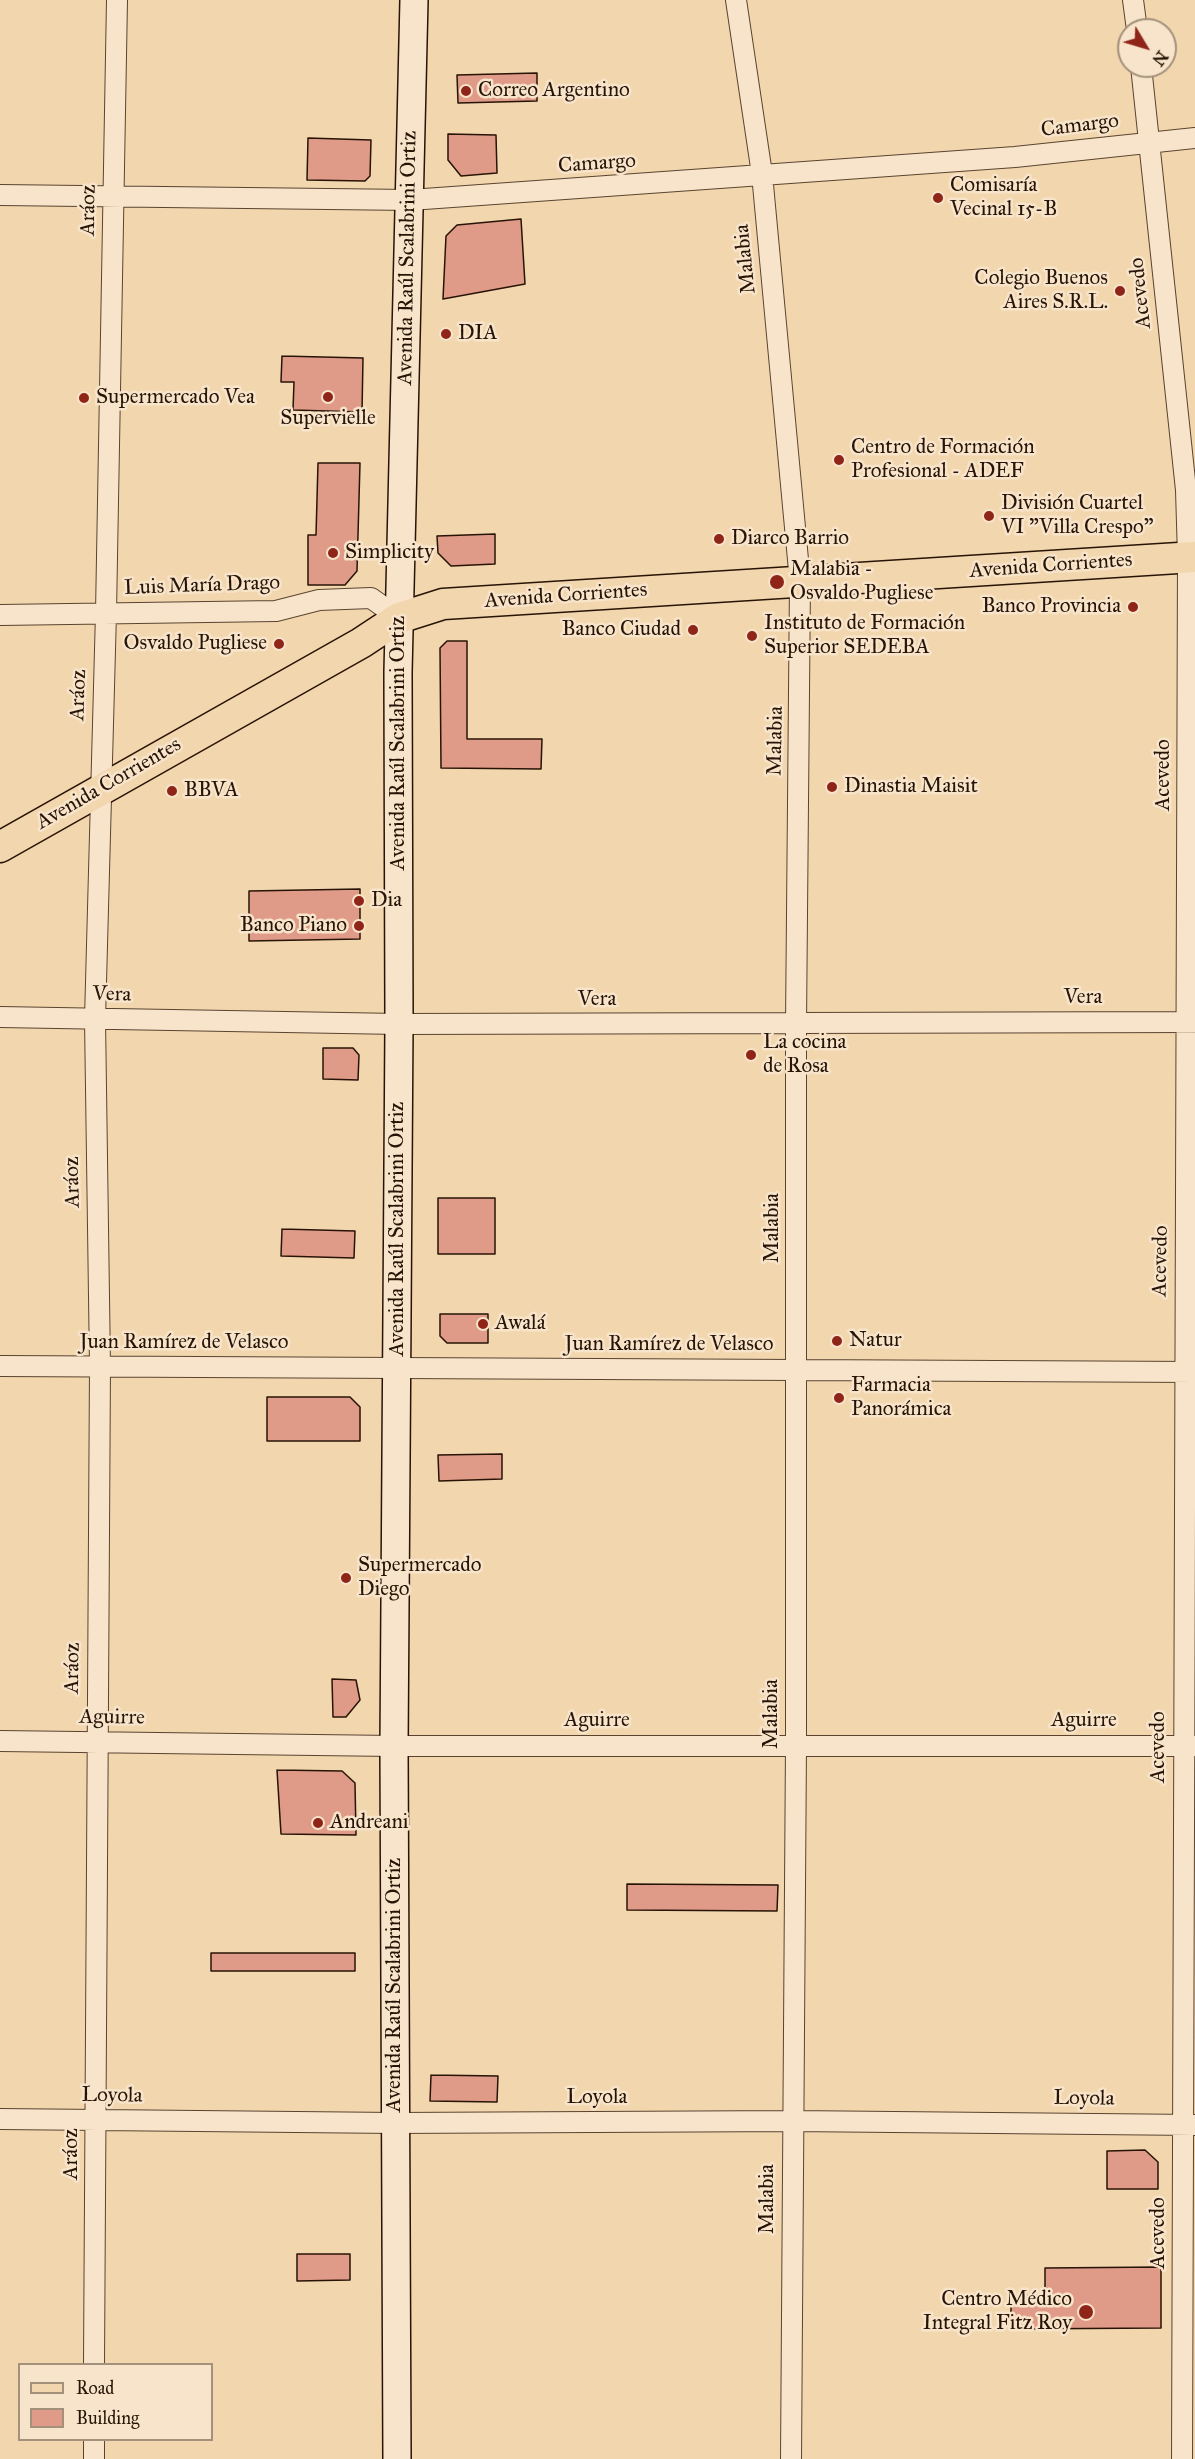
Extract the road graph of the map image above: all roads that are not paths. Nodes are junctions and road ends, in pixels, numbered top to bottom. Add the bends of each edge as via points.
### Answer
1 (117, 0) edge
2 (414, 0) edge
3 (736, 0) edge
4 (1133, 0) edge
5 (1135, 18) edge
6 (1142, 78) edge
7 (1195, 138) edge
8 (1150, 142) junction
9 (762, 174) junction
10 (0, 195) edge
11 (113, 195) junction
12 (410, 200) junction
13 (1192, 557) edge
14 (800, 580) junction
15 (106, 613) junction
16 (0, 615) edge
17 (399, 618) junction
18 (99, 789) junction
19 (0, 847) edge
20 (0, 1017) edge
21 (95, 1019) junction
22 (1192, 1022) edge
23 (399, 1024) junction
24 (796, 1024) junction
25 (0, 1366) edge
26 (100, 1366) junction
27 (797, 1369) junction
28 (398, 1370) junction
29 (1189, 1372) edge
30 (96, 1741) junction
31 (0, 1742) edge
32 (796, 1744) junction
33 (394, 1746) junction
34 (1189, 1746) edge
35 (0, 2119) edge
36 (96, 2120) junction
37 (793, 2121) junction
38 (395, 2123) junction
39 (1189, 2124) edge
40 (94, 2363) edge
41 (94, 2441) edge
42 (94, 2459) edge
43 (397, 2459) edge
44 (792, 2459) edge
45 (1182, 2459) edge

1 - 11 street, Aráoz
2 - 12 main road, Avenida Raúl Scalabrini Ortiz
3 - 9 street, Malabia
4 - 5 street
6 - 8 street, Acevedo
7 - 8 street, Camargo
8 - 9 street, Camargo via 1015,157
8 - 13 street, Acevedo
9 - 12 street, Camargo
9 - 14 street, Malabia
10 - 11 street, Camargo
11 - 12 street, Camargo
11 - 15 street, Aráoz
12 - 17 main road, Avenida Raúl Scalabrini Ortiz
13 - 14 main road, Avenida Corrientes
13 - 22 street, Acevedo
14 - 17 main road, Avenida Corrientes via 443,604
14 - 24 street, Malabia
15 - 16 street, Luis María Drago
15 - 17 street, Luis María Drago via 276,611 319,600 371,598
15 - 18 street, Aráoz
17 - 18 main road, Avenida Corrientes
17 - 23 main road, Avenida Raúl Scalabrini Ortiz
18 - 19 main road, Avenida Corrientes
18 - 21 street, Aráoz
20 - 21 street, Vera
21 - 23 street, Vera
21 - 26 street, Aráoz
22 - 24 street, Vera
22 - 29 street, Acevedo
23 - 24 street, Vera
23 - 28 main road, Avenida Raúl Scalabrini Ortiz
24 - 27 street, Malabia
25 - 26 street, Juan Ramírez de Velasco
26 - 28 street, Juan Ramírez de Velasco
26 - 30 street, Aráoz
27 - 28 street, Juan Ramírez de Velasco
27 - 29 street, Juan Ramírez de Velasco
27 - 32 street, Malabia
28 - 33 main road, Avenida Raúl Scalabrini Ortiz
29 - 34 street, Acevedo
30 - 31 street, Aguirre
30 - 33 street, Aguirre
30 - 36 street, Aráoz
32 - 33 street, Aguirre
32 - 34 street, Aguirre
32 - 37 street, Malabia
33 - 38 main road, Avenida Raúl Scalabrini Ortiz
34 - 39 street, Acevedo
35 - 36 street, Loyola
36 - 38 street, Loyola
36 - 40 street, Aráoz
37 - 38 street, Loyola
37 - 39 street, Loyola
37 - 44 street, Malabia
38 - 43 main road, Avenida Raúl Scalabrini Ortiz
39 - 45 street, Acevedo
41 - 42 street

